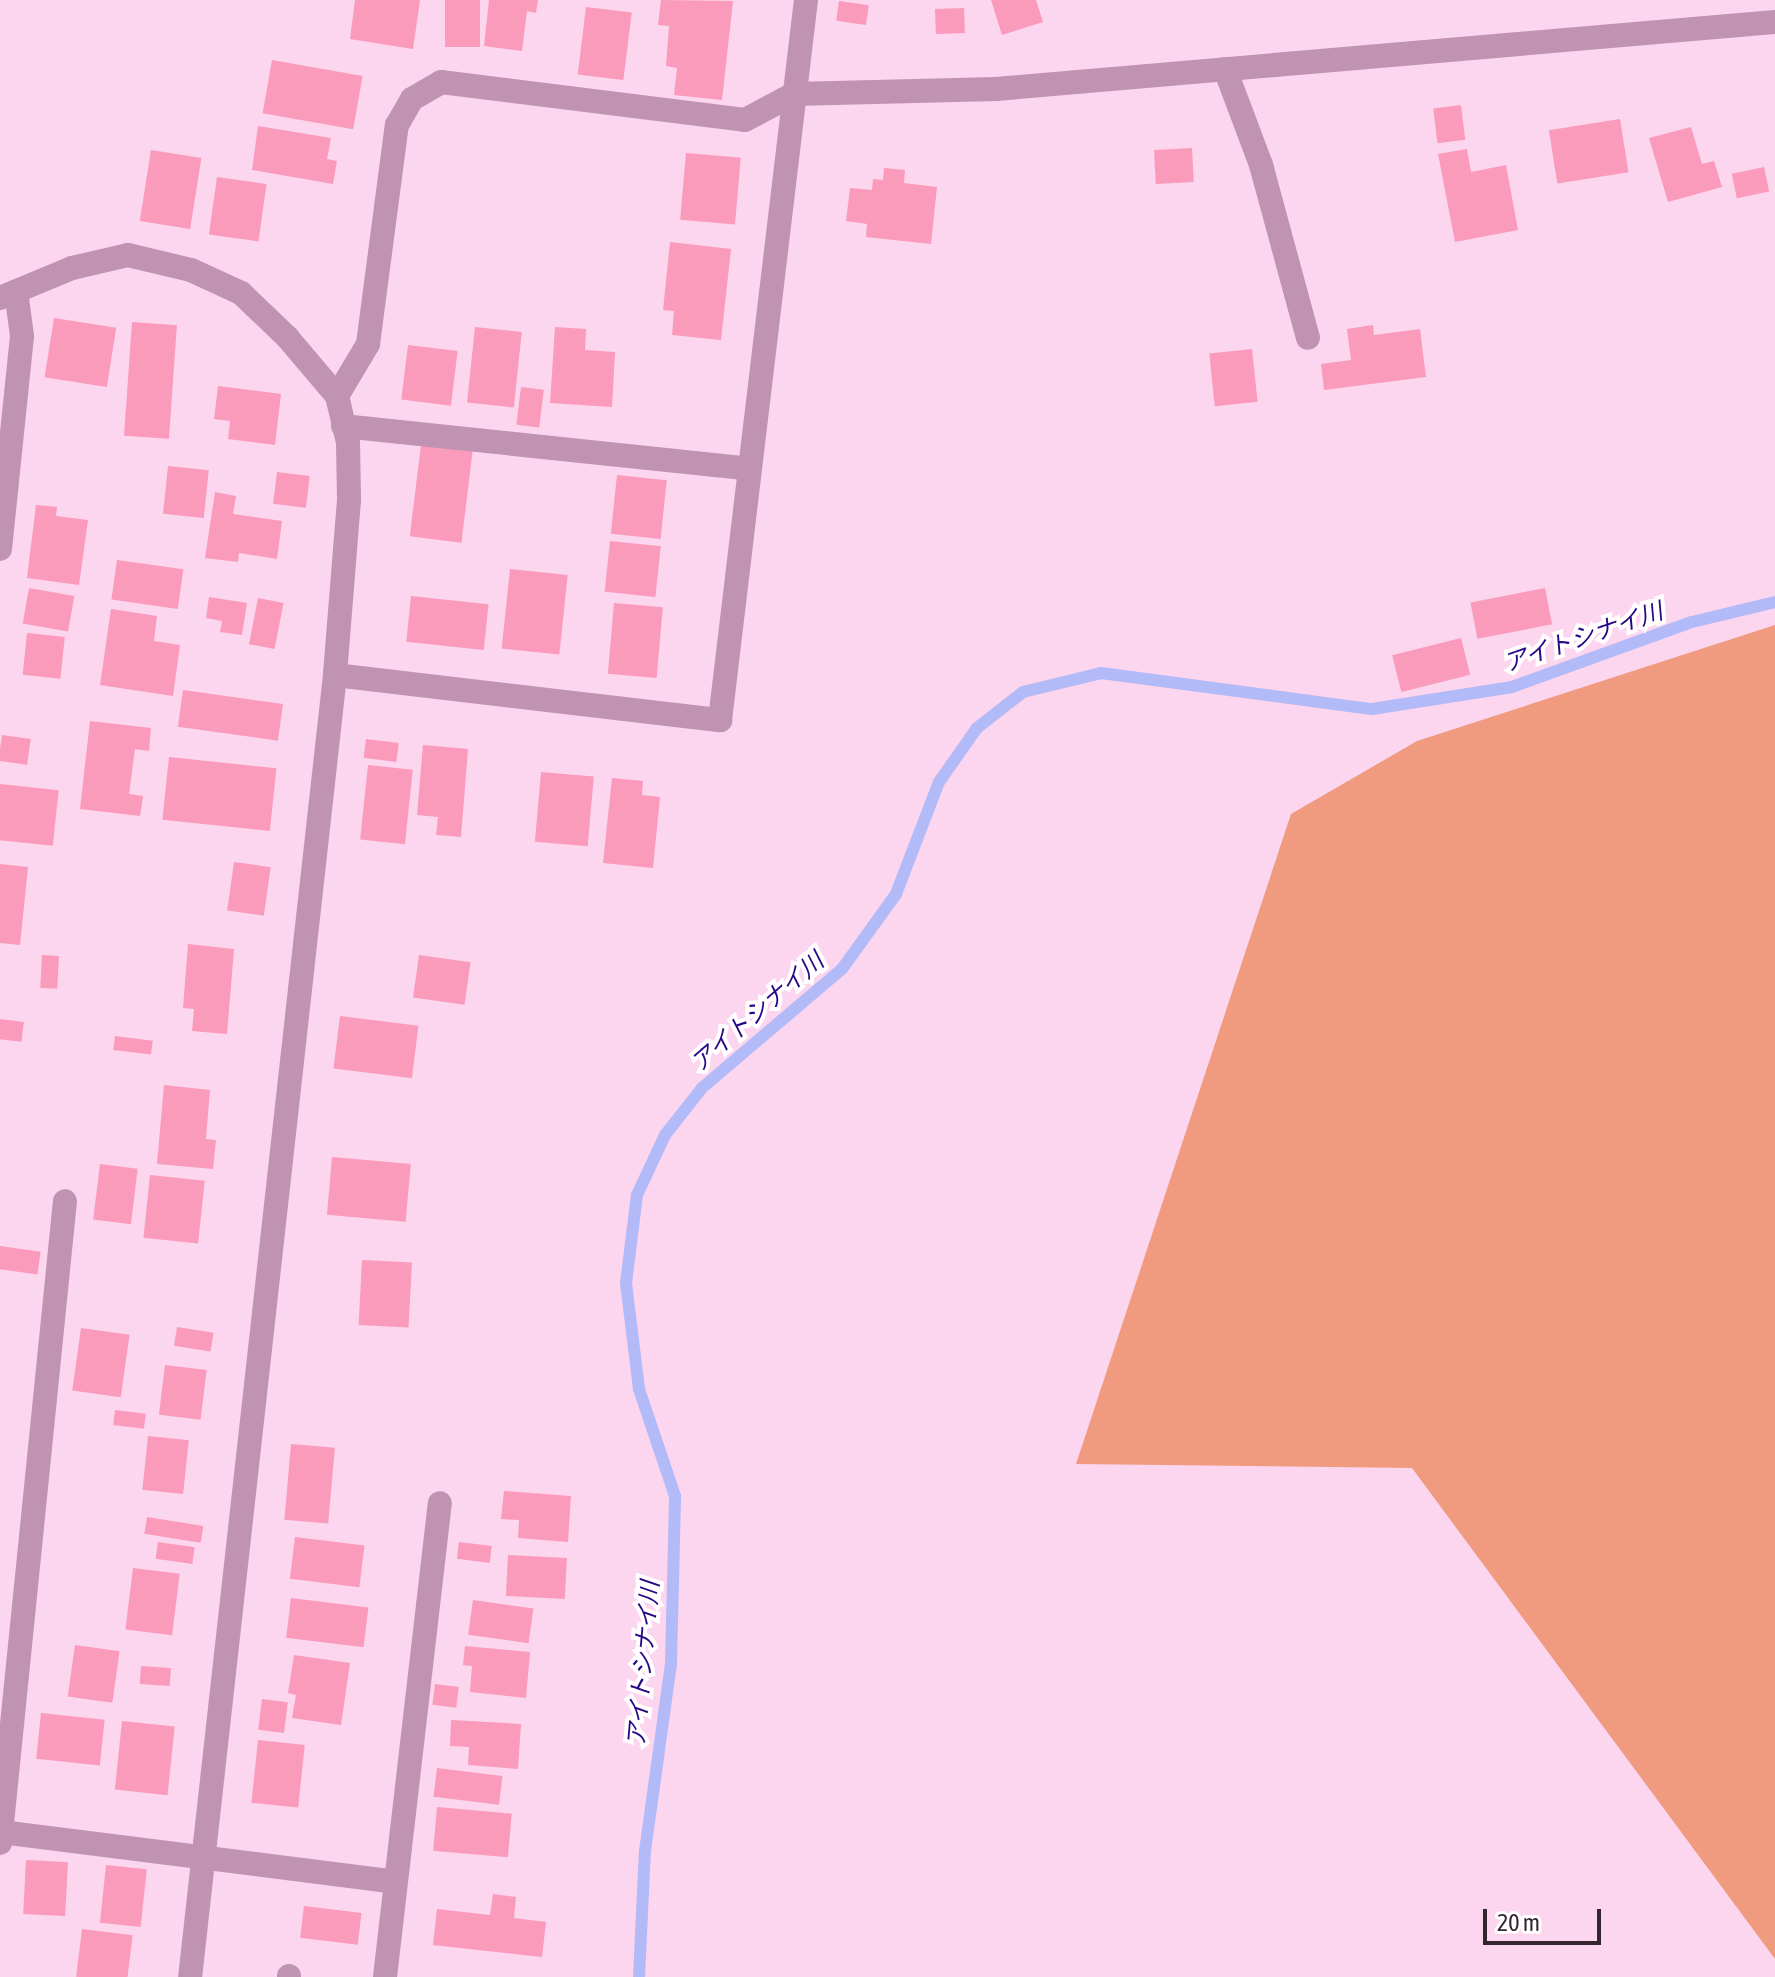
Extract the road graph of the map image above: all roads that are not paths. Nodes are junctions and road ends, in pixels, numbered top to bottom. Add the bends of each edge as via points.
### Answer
1 (806, 0) edge
2 (1775, 22) edge
3 (1225, 69) junction
4 (794, 94) junction
5 (8, 295) edge
6 (1308, 338) dead end
7 (337, 396) junction
8 (343, 426) junction
9 (749, 469) junction
10 (0, 549) edge
11 (335, 675) junction
12 (65, 1201) dead end
13 (440, 1503) dead end
14 (1, 1838) edge
15 (202, 1860) junction
16 (395, 1882) junction
17 (190, 1977) edge
18 (385, 1977) edge

1 - 4 street
2 - 3 street
3 - 4 street via 996,89
3 - 6 street via 1261,165
4 - 7 street via 745,120 441,82 412,99 397,125 368,344
4 - 9 street
5 - 7 street via 72,268 128,255 191,270 241,293
5 - 10 street via 22,336
7 - 8 street
8 - 9 street
8 - 11 street via 349,500
9 - 11 street via 720,720
11 - 15 street
12 - 14 street
13 - 16 street
14 - 15 street
15 - 16 street
15 - 17 street
16 - 18 street

